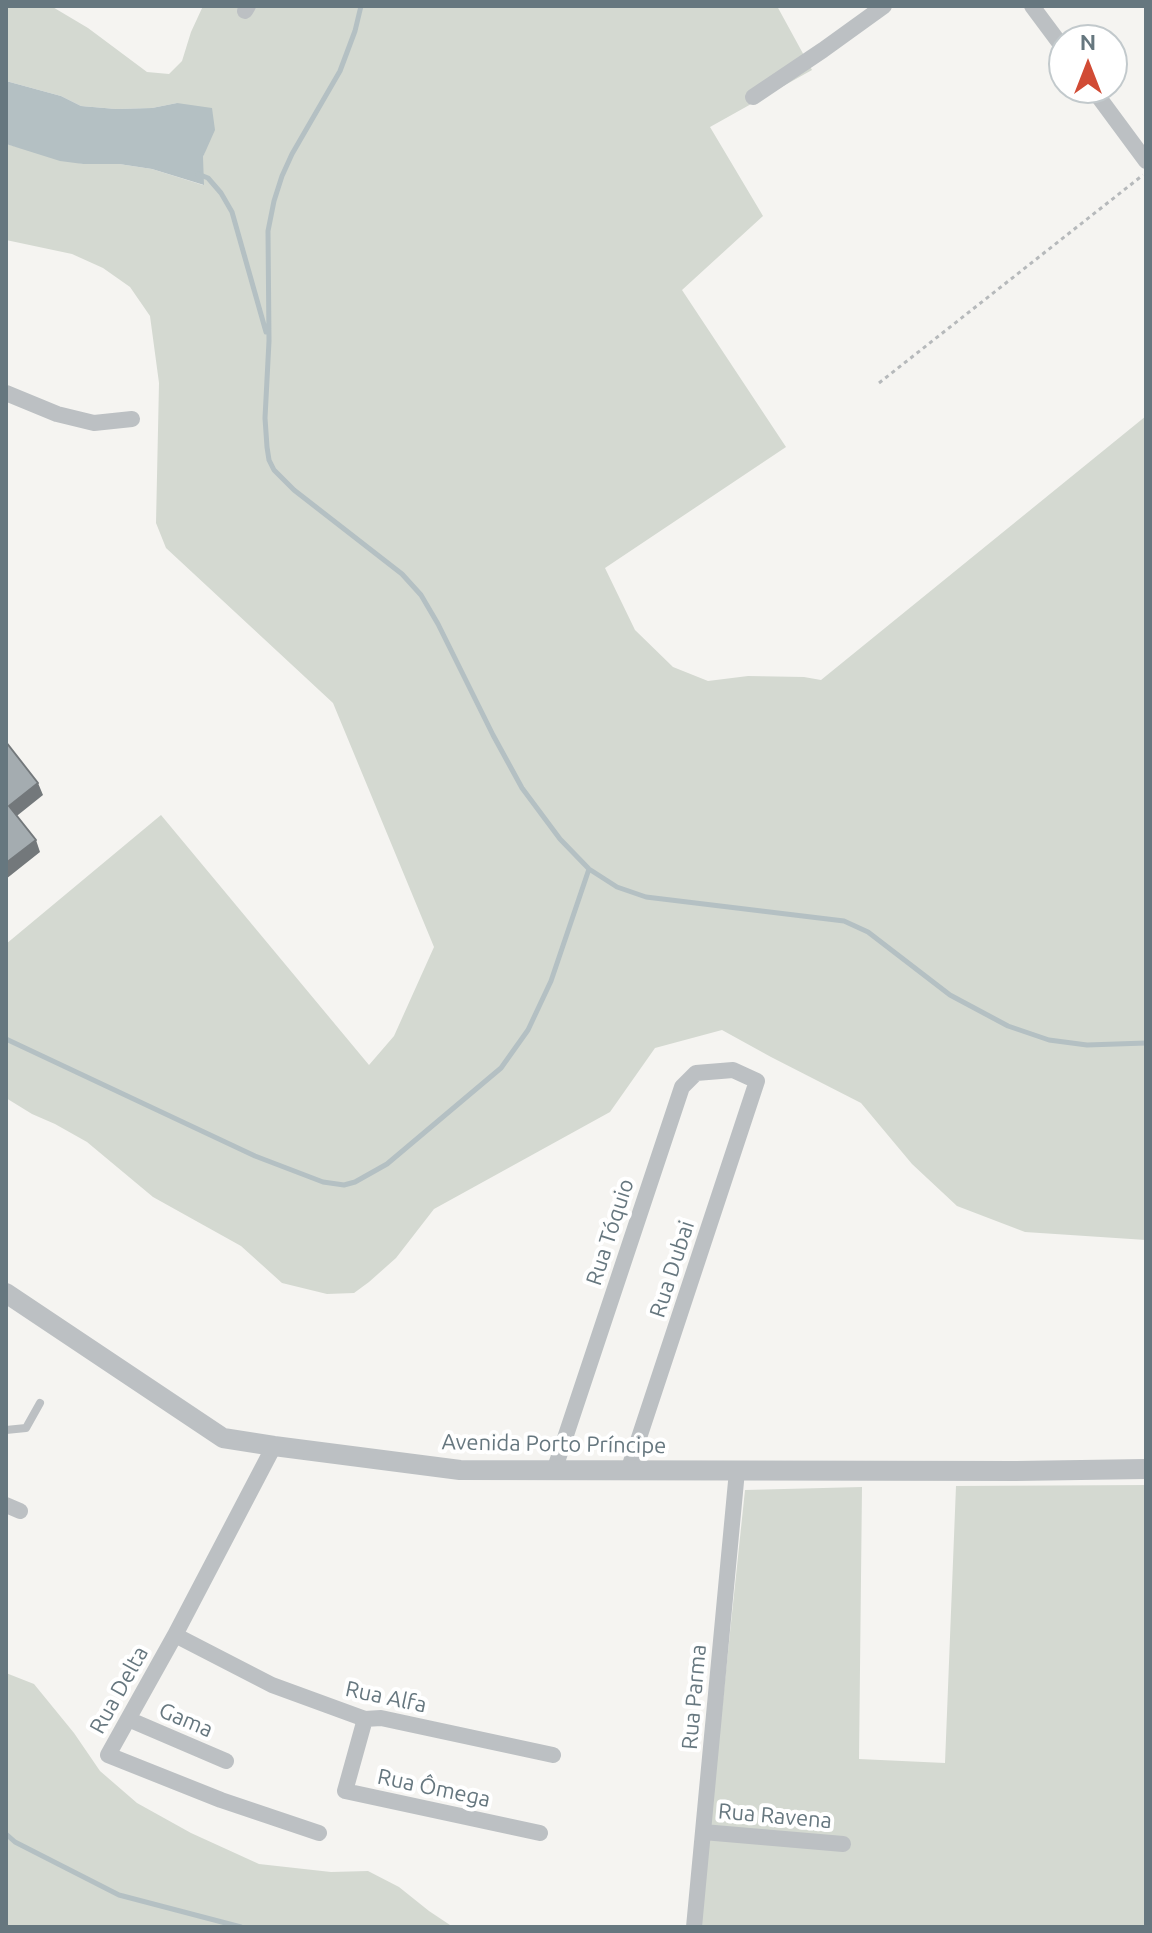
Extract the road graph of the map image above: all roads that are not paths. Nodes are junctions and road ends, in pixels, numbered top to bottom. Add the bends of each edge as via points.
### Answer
1 (884, 6) edge
2 (1032, 6) edge
3 (1048, 28) edge
4 (753, 97) dead end
5 (1104, 104) edge
6 (1146, 161) edge
7 (6, 393) edge
8 (132, 419) dead end
9 (757, 1081) joint
10 (6, 1293) edge
11 (40, 1403) dead end
12 (6, 1430) edge
13 (274, 1446) junction
14 (1146, 1469) edge
15 (554, 1471) junction
16 (628, 1471) junction
17 (737, 1471) junction
18 (175, 1635) junction
19 (128, 1719) junction
20 (365, 1719) junction
21 (553, 1755) dead end
22 (226, 1761) dead end
23 (703, 1832) junction
24 (319, 1833) dead end
25 (540, 1833) dead end
26 (843, 1844) dead end
27 (694, 1927) edge

1 - 4 street
2 - 3 street
5 - 6 street
7 - 8 street via 94,423
9 - 15 street, Rua Tóquio via 733,1070 696,1073 682,1087
9 - 16 street, Rua Dubai
10 - 13 street, Avenida Porto Príncipe via 223,1438
11 - 12 lane via 26,1428
13 - 15 street, Avenida Porto Príncipe via 460,1470
13 - 18 street, Rua Delta
14 - 17 street, Avenida Porto Príncipe
15 - 16 street, Avenida Porto Príncipe
16 - 17 street, Avenida Porto Príncipe
17 - 23 street, Rua Parma
18 - 19 street, Rua Delta
18 - 20 street, Rua Alfa via 272,1685
19 - 22 street, Gama
19 - 24 street, Rua Delta via 108,1755
20 - 21 street, Rua Alfa
20 - 25 street, Rua Ômega via 345,1791
23 - 26 street, Rua Ravena
23 - 27 street, Rua Parma

